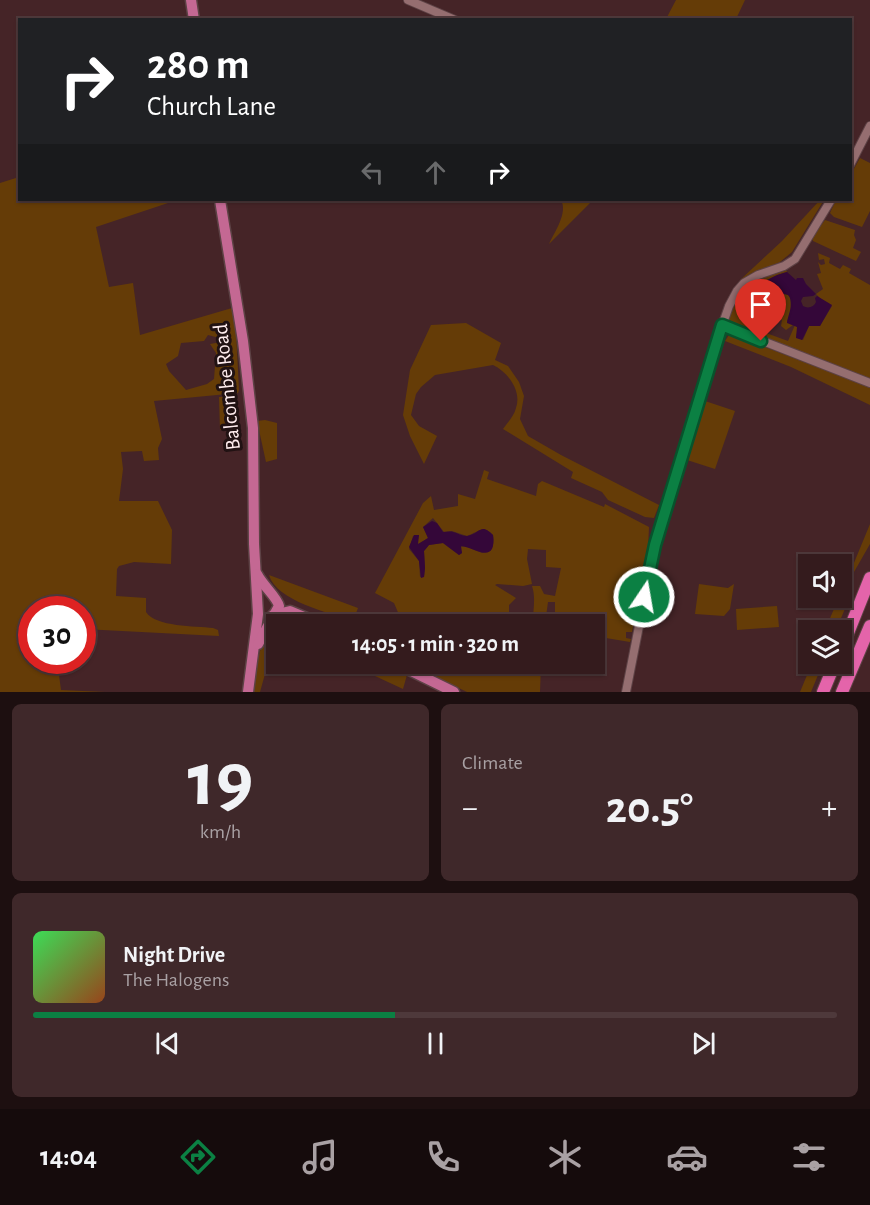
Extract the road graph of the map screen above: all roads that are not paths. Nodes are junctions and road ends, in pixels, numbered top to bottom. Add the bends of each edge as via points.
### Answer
1 (191, 0) edge
2 (408, 0) edge
3 (194, 18) edge
4 (450, 18) edge
5 (870, 126) edge
6 (855, 148) edge
7 (220, 201) edge
8 (830, 201) edge
9 (722, 325) junction
10 (870, 382) edge
11 (256, 571) junction
12 (870, 578) edge
13 (274, 597) junction
14 (258, 606) junction
15 (275, 614) joint
16 (297, 614) edge
17 (303, 614) edge
18 (266, 616) edge
19 (852, 623) edge
20 (870, 626) edge
21 (266, 630) edge
22 (252, 655) junction
23 (417, 674) edge
24 (830, 674) edge
25 (248, 692) edge
26 (454, 692) edge
27 (626, 692) edge
28 (823, 692) edge
29 (842, 692) edge

1 - 3 main road
2 - 4 street
5 - 6 street
7 - 11 main road, Balcombe Road via 253,428
8 - 9 street via 795,259 741,285
9 - 10 street
9 - 27 street via 655,545
11 - 13 main road
11 - 14 main road, Balcombe Road
12 - 19 highway
13 - 14 main road via 265,596
13 - 15 main road via 279,606
13 - 17 main road
14 - 18 main road
14 - 22 main road, Balcombe Road
15 - 16 main road
20 - 29 highway
21 - 22 main road, Balcombe Road
22 - 25 main road, Balcombe Road
23 - 26 main road
24 - 28 highway

